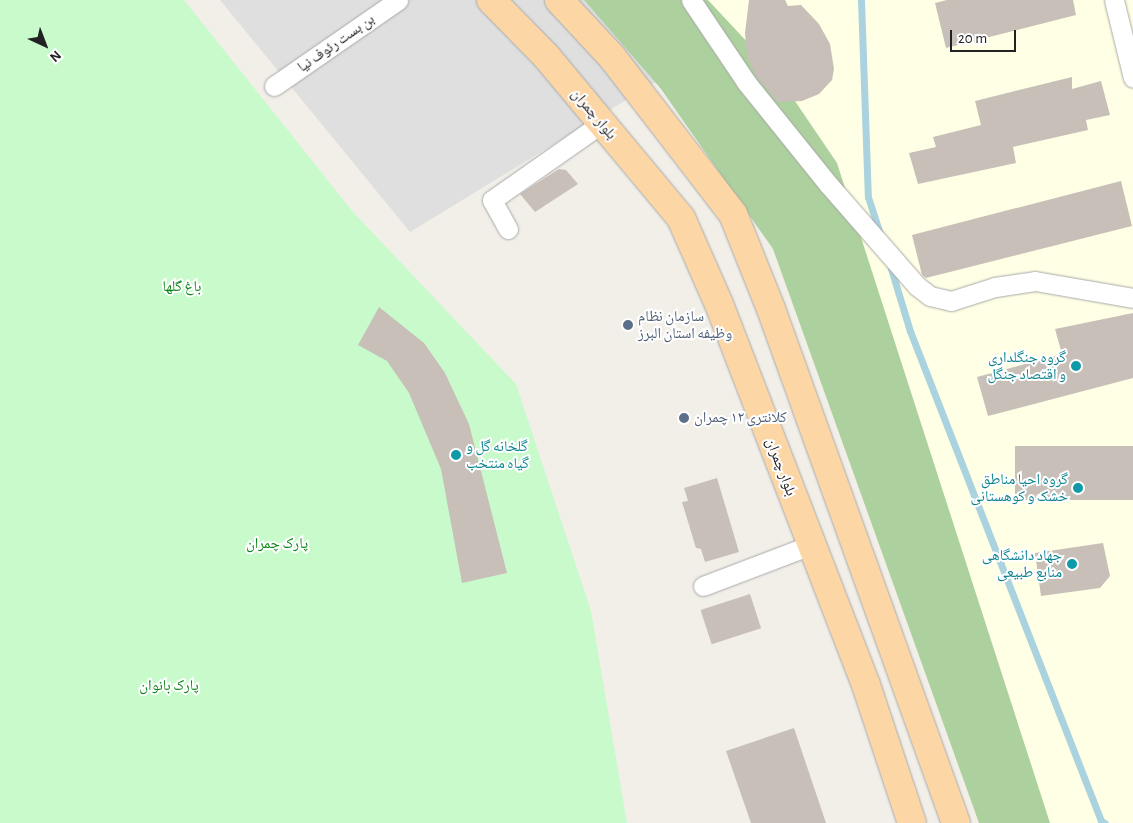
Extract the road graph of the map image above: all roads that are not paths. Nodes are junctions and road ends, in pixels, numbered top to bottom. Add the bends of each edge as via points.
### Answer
1 (398, 0) edge
2 (491, 0) edge
3 (559, 0) edge
4 (691, 0) edge
5 (1114, 0) edge
6 (1133, 78) edge
7 (274, 86) dead end
8 (602, 124) junction
9 (508, 229) dead end
10 (1133, 298) edge
11 (811, 545) junction
12 (703, 586) dead end
13 (912, 823) edge
14 (956, 823) edge

1 - 7 street, بن بست رئوف نیا
2 - 8 main road, بلوار چمران via 546,56
3 - 14 main road via 612,57 733,214 775,318
4 - 10 street via 746,82 828,184 917,286 930,296 951,301 1035,281
5 - 6 street
8 - 9 street via 492,200
8 - 11 main road, بلوار چمران via 682,218 719,304
11 - 12 street
11 - 13 main road, بلوار چمران via 866,685

